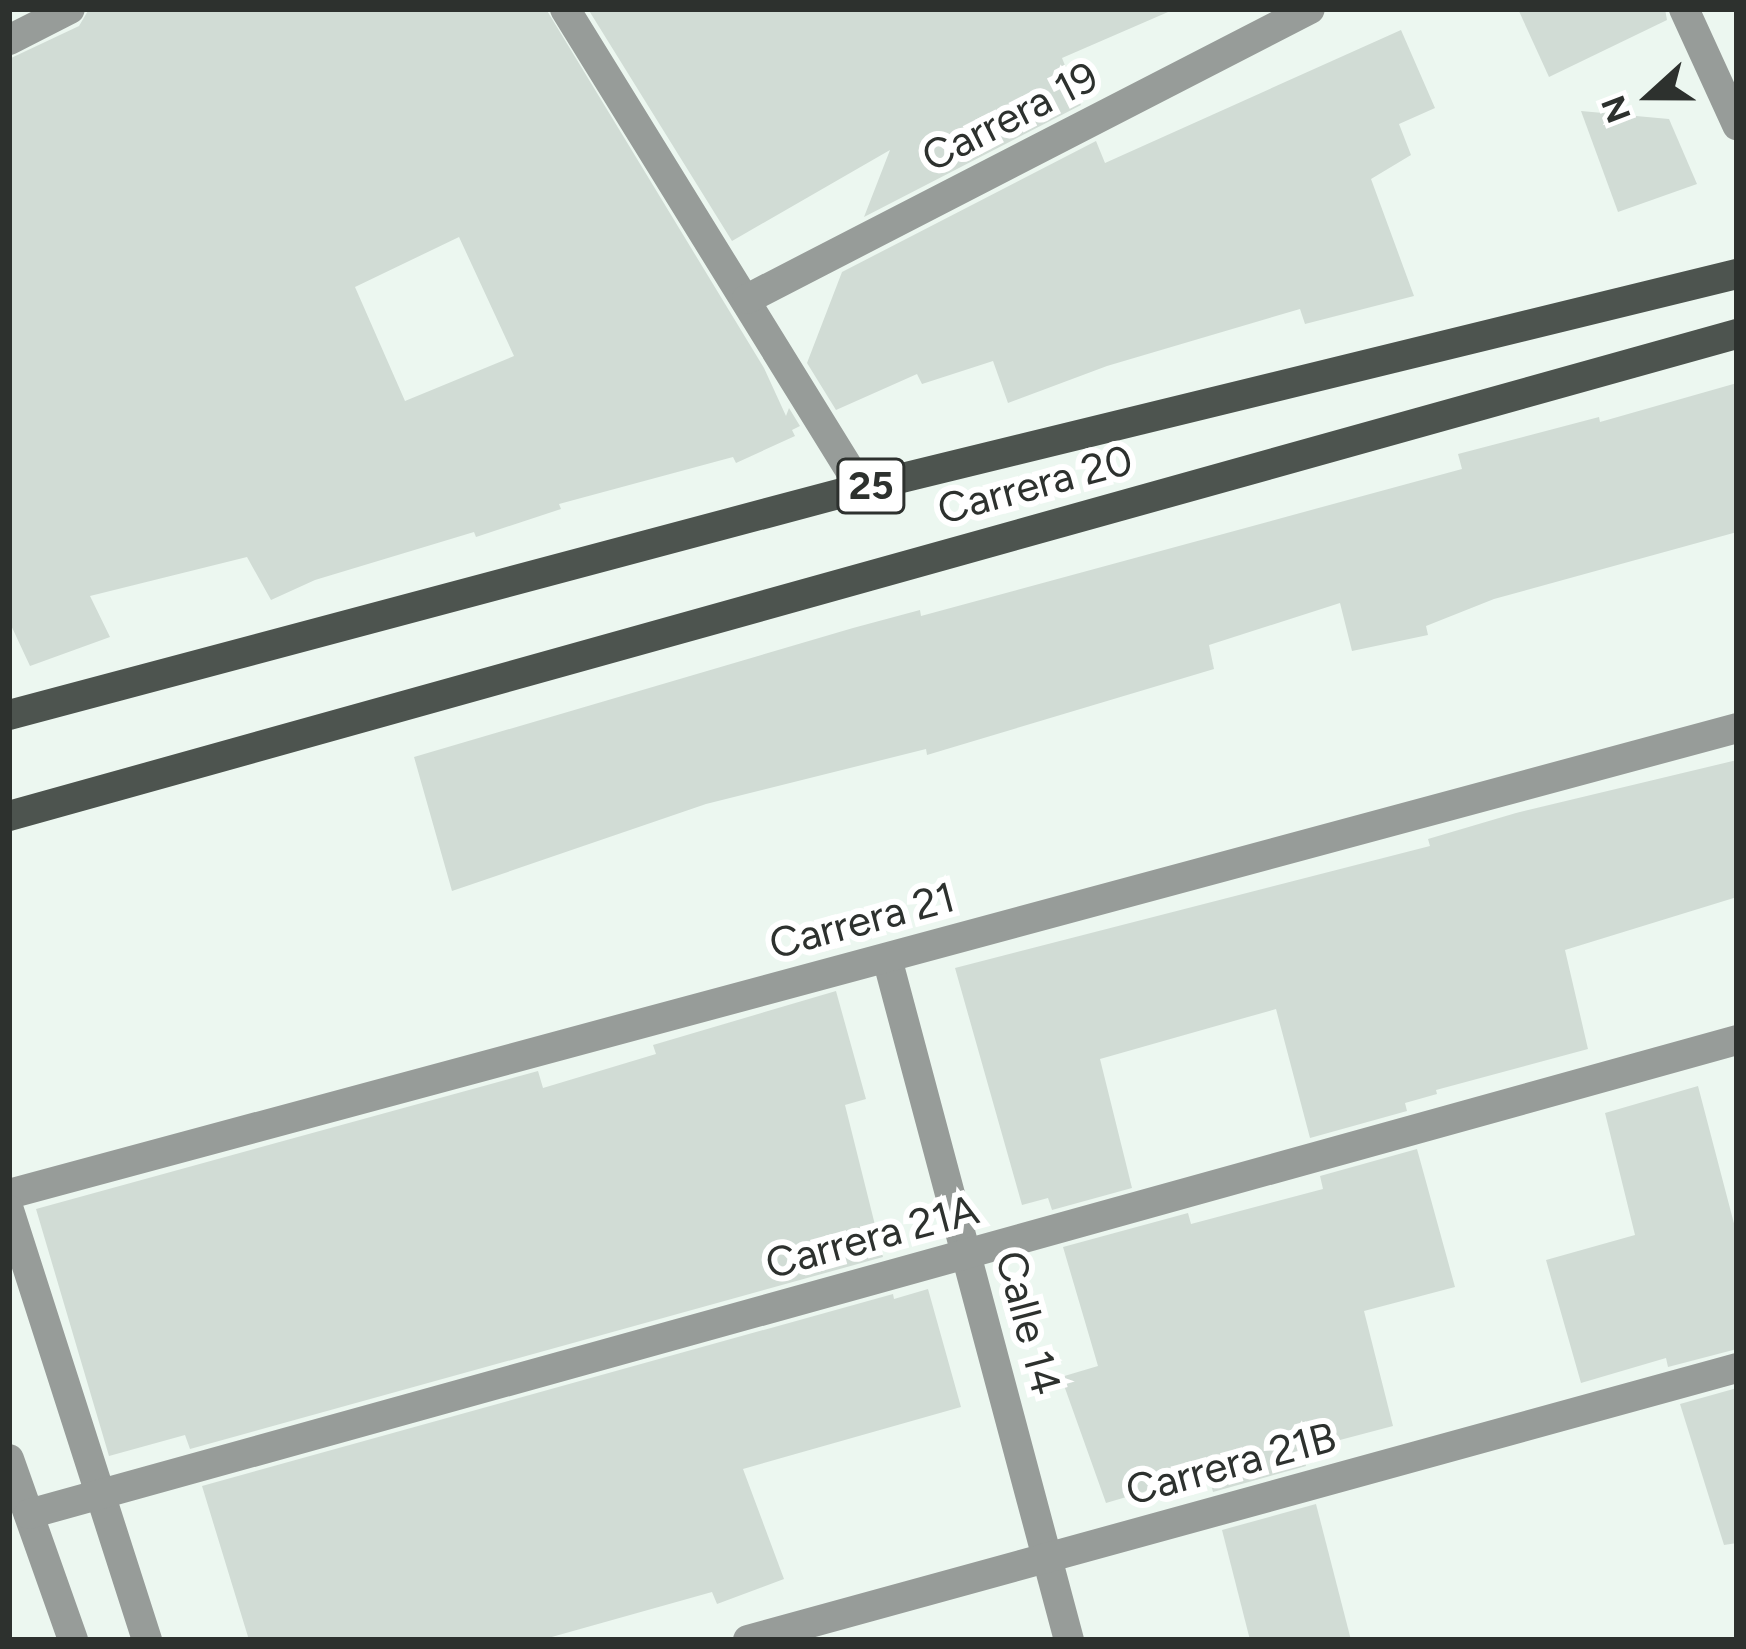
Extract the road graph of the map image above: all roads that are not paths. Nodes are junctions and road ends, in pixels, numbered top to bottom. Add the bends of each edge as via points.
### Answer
1 (70, 9) edge
2 (565, 9) edge
3 (1310, 9) edge
4 (1684, 9) edge
5 (9, 40) edge
6 (1737, 125) edge
7 (1737, 274) edge
8 (747, 299) junction
9 (1737, 334) edge
10 (861, 488) junction
11 (9, 715) edge
12 (1737, 728) edge
13 (9, 816) edge
14 (887, 958) junction
15 (1737, 1040) edge
16 (9, 1193) edge
17 (9, 1210) edge
18 (967, 1255) junction
19 (1737, 1368) edge
20 (9, 1459) edge
21 (101, 1493) junction
22 (28, 1514) junction
23 (1047, 1559) junction
24 (73, 1640) edge
25 (148, 1640) edge
26 (748, 1640) edge
27 (1069, 1640) edge

1 - 5 street
2 - 8 street
3 - 8 street, Carrera 19
4 - 6 street
7 - 10 main road, Carrera 20 / 25
8 - 10 street
9 - 13 main road, Carrera 20 / 25
10 - 11 main road, Carrera 20 / 25
12 - 14 street, Carrera 21
14 - 16 street, Carrera 21
14 - 18 street, Calle 14
15 - 18 street, Carrera 21A
17 - 21 street
18 - 21 street, Carrera 21A
18 - 23 street, Calle 14
19 - 23 street, Carrera 21B
20 - 22 street
21 - 22 street, Carrera 21A
21 - 25 street
22 - 24 street
23 - 26 street, Carrera 21B
23 - 27 street, Calle 14

